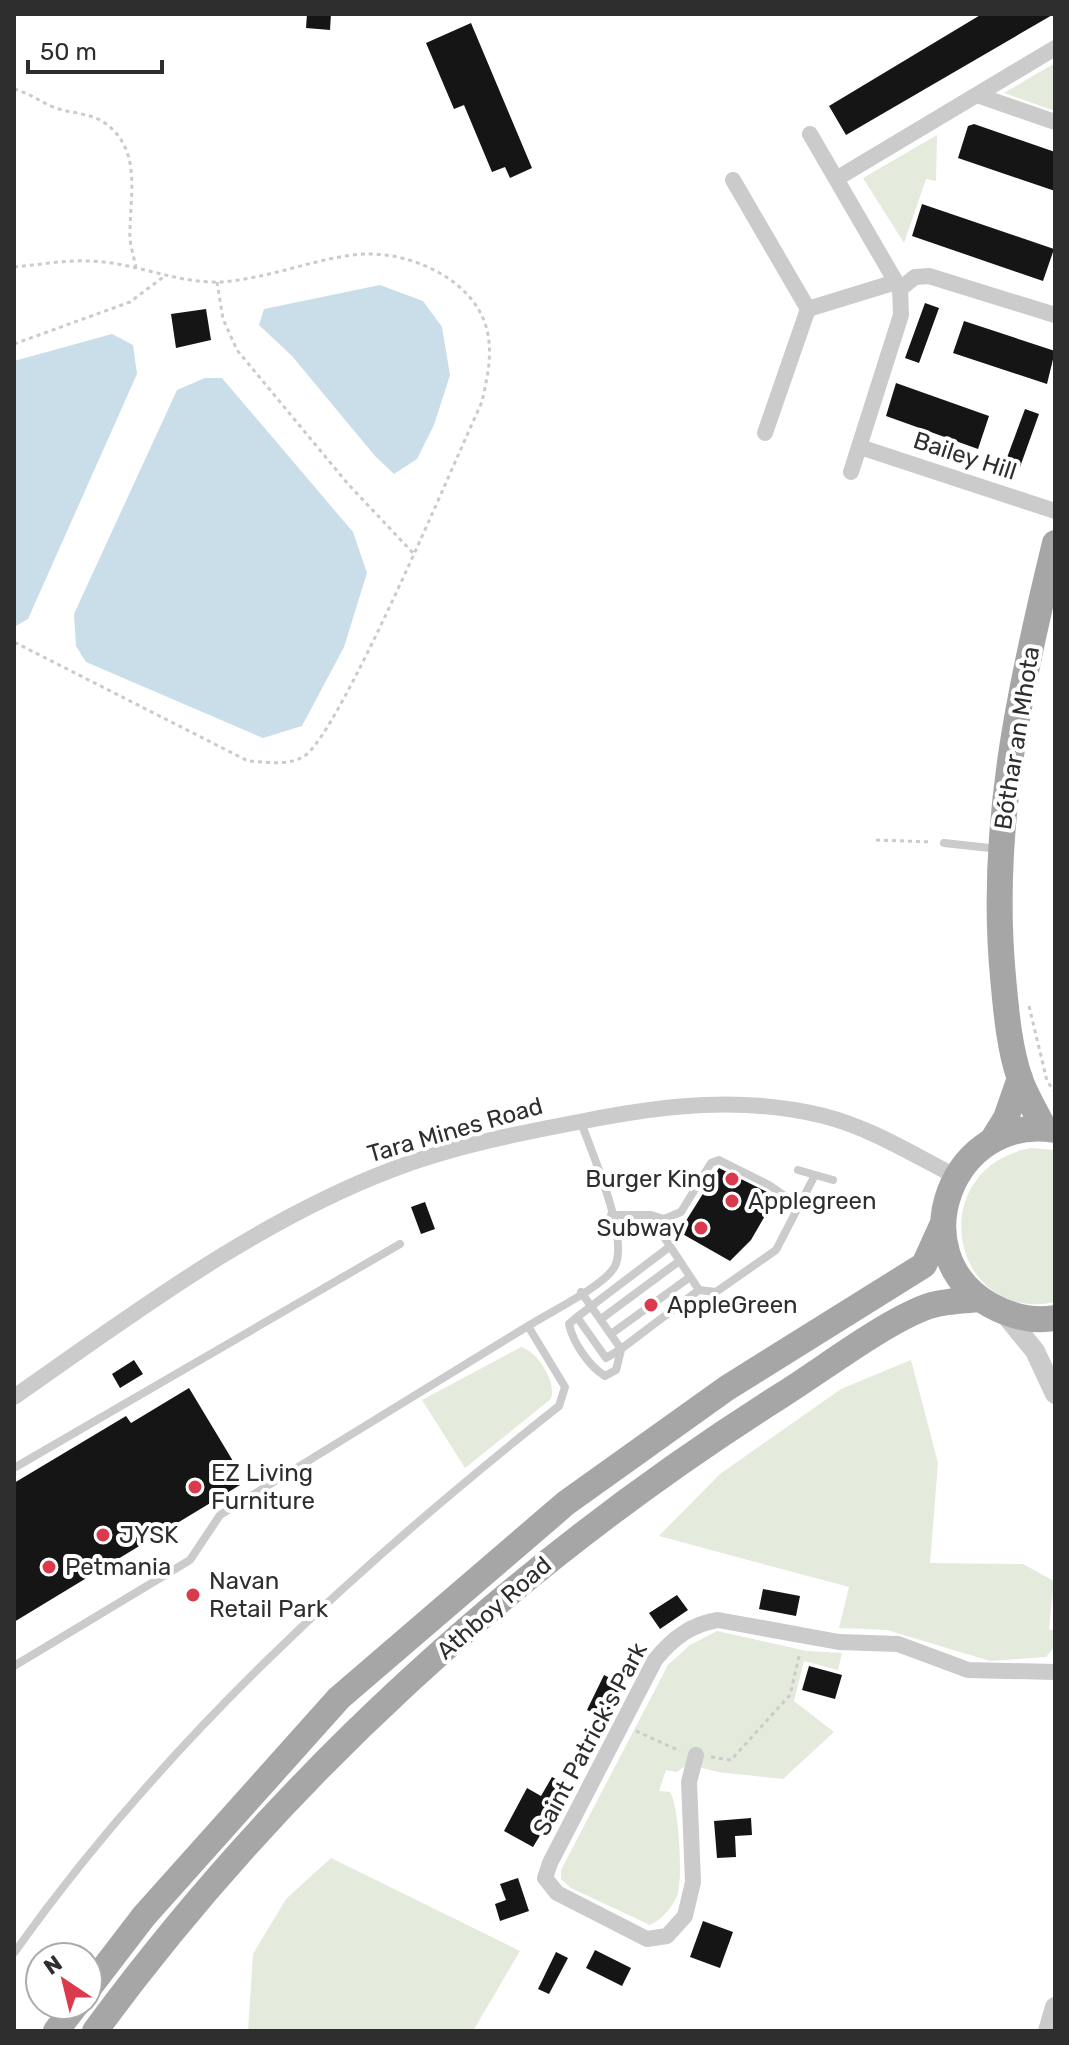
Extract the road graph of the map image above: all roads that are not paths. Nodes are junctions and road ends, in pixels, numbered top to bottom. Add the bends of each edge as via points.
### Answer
1 (1055, 48) edge
2 (977, 95) junction
3 (1055, 122) edge
4 (810, 134) dead end
5 (836, 179) junction
6 (733, 180) dead end
7 (898, 286) junction
8 (808, 309) junction
9 (1055, 315) edge
10 (765, 433) dead end
11 (860, 447) junction
12 (851, 472) dead end
13 (1055, 511) edge
14 (1055, 543) edge
15 (944, 843) road end
16 (1000, 849) junction
17 (1020, 1078) junction
18 (581, 1121) junction
19 (1050, 1129) edge
20 (993, 1139) junction
21 (798, 1170) dead end
22 (815, 1175) junction
23 (955, 1176) junction
24 (833, 1180) dead end
25 (801, 1207) junction
26 (611, 1215) junction
27 (664, 1219) junction
28 (943, 1223) junction
29 (400, 1244) dead end
30 (668, 1248) junction
31 (678, 1262) junction
32 (690, 1277) junction
33 (699, 1290) junction
34 (581, 1292) junction
35 (979, 1299) junction
36 (591, 1307) junction
37 (1004, 1313) junction
38 (577, 1317) junction
39 (1055, 1318) edge
40 (601, 1319) junction
41 (528, 1326) junction
42 (611, 1334) junction
43 (621, 1349) junction
44 (1055, 1394) edge
45 (14, 1397) edge
46 (14, 1468) edge
47 (14, 1666) edge
48 (1055, 1672) edge
49 (696, 1755) road end
50 (14, 1953) edge
51 (104, 1968) edge
52 (1055, 2007) edge
53 (95, 2031) edge
54 (1048, 2031) edge

1 - 2 street
2 - 3 street
2 - 5 street
4 - 5 street
5 - 7 street
6 - 8 street
7 - 8 street
7 - 9 street via 929,276
7 - 11 street via 901,315
8 - 10 street
11 - 12 street
11 - 13 street, Bailey Hill
14 - 16 main road, Bóthar an Mhota via 1018,705
15 - 16 lane
16 - 17 main road, Bóthar an Mhota via 1000,942 1016,998
17 - 19 main road, Bóthar an Mhota
17 - 20 main road
18 - 23 street, Tara Mines Road via 717,1103 796,1109 857,1126
18 - 26 lane
18 - 45 street, Tara Mines Road via 429,1157 344,1190 197,1273
19 - 20 main road via 1017,1130
20 - 23 main road
21 - 22 lane
22 - 24 lane
22 - 25 lane
23 - 28 main road
25 - 27 lane via 719,1160 711,1163 681,1212
25 - 33 lane via 776,1250 716,1292
26 - 27 lane
26 - 34 lane via 619,1243 615,1266
27 - 30 lane via 660,1231
28 - 35 main road via 946,1250 960,1278
28 - 51 main road, Athboy Road via 924,1265 727,1388 566,1503 351,1688 233,1812
29 - 46 lane
30 - 31 lane
30 - 36 lane
31 - 32 lane
31 - 40 lane
32 - 33 lane
32 - 42 lane
33 - 43 lane
34 - 36 lane
34 - 41 lane
35 - 37 main road
35 - 53 main road, Athboy Road via 926,1307 894,1324 747,1417 546,1562 456,1638 309,1779 157,1947
36 - 38 lane
36 - 40 lane
37 - 39 main road
37 - 44 street via 1035,1351
38 - 43 lane via 606,1358
38 - 43 lane via 569,1324 571,1334 605,1376 616,1370
40 - 42 lane
41 - 47 lane via 220,1515 190,1560
41 - 50 lane via 565,1387 559,1406 415,1522 257,1671 118,1821
42 - 43 lane
48 - 49 street, Saint Patrick's Park via 968,1670 898,1644 805,1638 718,1620 700,1623 668,1644 655,1660 545,1878 557,1893 647,1939 667,1936 685,1916 693,1882 689,1782
52 - 54 street

